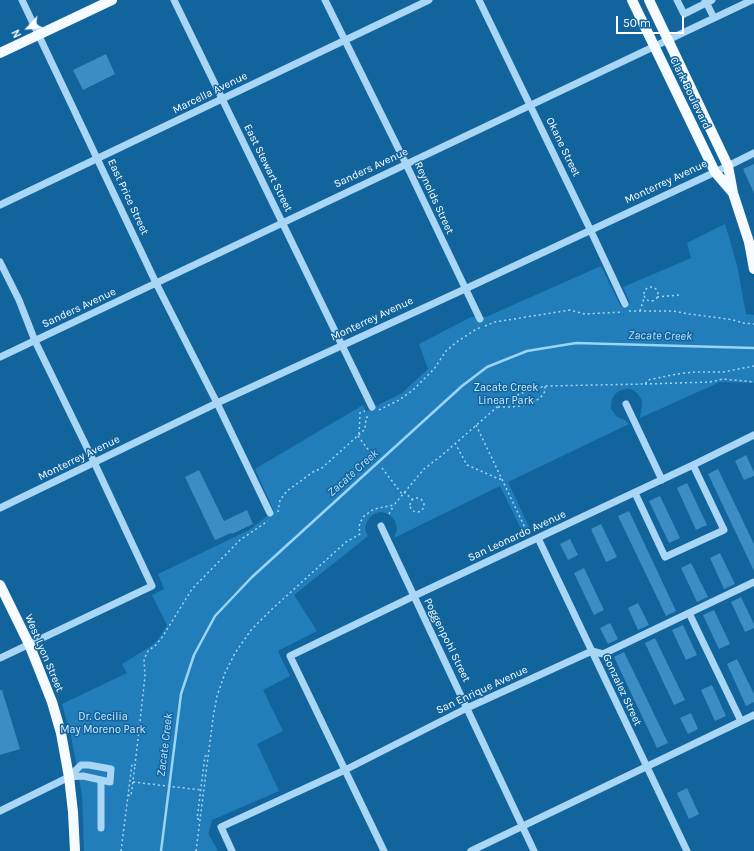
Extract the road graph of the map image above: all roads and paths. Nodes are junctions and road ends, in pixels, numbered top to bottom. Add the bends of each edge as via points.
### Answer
1 (22, 0) edge
2 (112, 0) edge
3 (174, 0) edge
4 (325, 0) edge
5 (429, 0) edge
6 (479, 0) edge
7 (632, 0) edge
8 (648, 0) edge
9 (677, 0) edge
10 (752, 0) edge
11 (708, 1) edge
12 (714, 18) junction
13 (38, 35) junction
14 (345, 40) junction
15 (668, 41) junction
16 (654, 47) junction
17 (0, 53) edge
18 (222, 99) junction
19 (530, 105) junction
20 (754, 153) edge
21 (97, 158) junction
22 (406, 164) junction
23 (728, 166) junction
24 (715, 172) junction
25 (733, 193) junction
26 (0, 205) edge
27 (282, 223) junction
28 (590, 229) junction
29 (0, 262) edge
30 (754, 269) edge
31 (156, 283) junction
32 (465, 289) junction
33 (679, 295) dead end
34 (645, 297) junction
35 (657, 297) junction
36 (625, 304) dead end
37 (640, 311) junction
38 (480, 319) dead end
39 (754, 324) edge
40 (35, 341) junction
41 (342, 345) junction
42 (0, 357) edge
43 (754, 366) edge
44 (754, 382) edge
45 (645, 384) junction
46 (545, 386) junction
47 (217, 403) junction
48 (626, 404) dead end
49 (498, 407) junction
50 (373, 411) junction
51 (476, 425) junction
52 (358, 435) junction
53 (754, 435) edge
54 (455, 443) junction
55 (376, 460) dead end
56 (94, 462) junction
57 (693, 465) junction
58 (382, 468) dead end
59 (502, 480) junction
60 (662, 480) junction
61 (403, 493) junction
62 (634, 493) junction
63 (413, 500) junction
64 (394, 505) junction
65 (0, 508) edge
66 (278, 514) dead end
67 (389, 514) dead end
68 (269, 517) joint
69 (381, 526) dead end
70 (528, 534) dead end
71 (538, 538) junction
72 (751, 584) edge
73 (0, 585) edge
74 (414, 596) junction
75 (689, 613) junction
76 (29, 644) junction
77 (592, 651) junction
78 (0, 658) edge
79 (467, 708) junction
80 (754, 715) edge
81 (741, 721) junction
82 (208, 756) junction
83 (135, 765) junction
84 (647, 767) junction
85 (345, 770) junction
86 (69, 777) junction
87 (101, 781) junction
88 (133, 782) junction
89 (201, 790) junction
90 (128, 795) junction
91 (0, 811) edge
92 (200, 819) junction
93 (522, 826) junction
94 (101, 828) dead end
95 (75, 851) edge
96 (121, 851) edge
97 (196, 851) edge
98 (232, 851) edge
99 (384, 851) edge
100 (471, 851) edge
101 (534, 851) edge
102 (687, 851) edge

1 - 13 street, East Price Street
2 - 13 main road
3 - 18 street, East Stewart Street
4 - 14 street, Reynolds Street
5 - 14 street, Marcella Avenue
6 - 19 street, Okane Street
7 - 16 main road, Clark Boulevard
8 - 15 main road, Clark Boulevard
9 - 11 street via 684,14
10 - 12 street, Sanders Avenue
11 - 12 street
12 - 15 street, Sanders Avenue
13 - 17 main road
13 - 21 street, East Price Street
14 - 18 street, Marcella Avenue
14 - 22 street, Reynolds Street
15 - 16 street, Sanders Avenue
15 - 23 main road, Clark Boulevard
16 - 19 street, Sanders Avenue
16 - 24 main road, Clark Boulevard
18 - 21 street, Marcella Avenue
18 - 27 street, East Stewart Street
19 - 22 street, Sanders Avenue
19 - 28 street, Okane Street
20 - 23 street, Monterrey Avenue
21 - 26 street, Marcella Avenue
21 - 31 street, East Price Street
22 - 27 street, Sanders Avenue
22 - 32 street, Reynolds Street
23 - 24 street, Monterrey Avenue
23 - 25 main road, Clark Boulevard
24 - 25 main road, Clark Boulevard
24 - 28 street, Monterrey Avenue
25 - 30 main road, Clark Boulevard via 749,242
27 - 31 street, Sanders Avenue
27 - 41 street, East Stewart Street
28 - 32 street, Monterrey Avenue
28 - 36 street, Okane Street
29 - 40 street
31 - 40 street, Sanders Avenue
31 - 47 street, East Price Street
32 - 38 street, Reynolds Street
32 - 41 street, Monterrey Avenue
33 - 35 path
34 - 35 path via 651,302
34 - 35 path via 644,291 651,287 658,292
34 - 37 path
37 - 39 path via 673,311
37 - 50 path via 585,314 569,310 488,324 446,351 434,369 413,390 399,400
40 - 42 street, Sanders Avenue
40 - 56 street
41 - 47 street, Monterrey Avenue
41 - 50 street, East Stewart Street
43 - 45 path via 723,372 677,374 648,380
44 - 45 path via 724,379 710,382
45 - 46 path
46 - 49 path via 527,391
46 - 49 path via 543,395 536,401 520,406
47 - 56 street, Monterrey Avenue
47 - 68 street, East Price Street
48 - 60 street
49 - 51 path
50 - 52 path via 366,418 365,429
50 - 52 path via 360,413
51 - 54 path
51 - 59 path
52 - 55 path
52 - 66 path via 322,468 312,472 287,491 280,500
53 - 57 street, San Leonardo Avenue
54 - 59 path via 467,465
54 - 61 path via 424,469
56 - 65 street, Monterrey Avenue
56 - 76 street via 152,586
57 - 60 street, San Leonardo Avenue
57 - 62 street via 724,530 665,557
58 - 61 path
59 - 70 path
60 - 62 street, San Leonardo Avenue
61 - 63 path
61 - 64 path
62 - 71 street, San Leonardo Avenue
63 - 63 path via 422,500 423,510 412,510 410,505
64 - 67 path
64 - 82 path via 374,509 364,516 360,521 360,534 346,542 251,630 235,653 217,696
68 - 83 path via 240,540 192,589 163,636 148,651 144,659 145,676
69 - 74 street, Poggenpohl Street
71 - 74 street, San Leonardo Avenue
71 - 77 street, Gonzalez Street
72 - 75 street, San Enrique Avenue
73 - 76 main road, West Lyon Street
74 - 79 street, Poggenpohl Street
74 - 85 street, San Leonardo Avenue via 290,656
75 - 77 street, San Enrique Avenue via 603,654
75 - 81 street
76 - 78 street
76 - 86 main road, West Lyon Street via 52,702
77 - 79 street, San Enrique Avenue
77 - 84 street, Gonzalez Street
79 - 85 street, San Enrique Avenue
79 - 93 street, Poggenpohl Street
80 - 81 street
81 - 84 street
82 - 89 path via 205,756
82 - 92 path
83 - 88 path
83 - 90 path via 132,764
84 - 93 street
84 - 102 street, Gonzalez Street
85 - 98 street, San Enrique Avenue via 221,828
85 - 99 street
86 - 87 street via 83,776
86 - 87 street via 81,765 111,769 110,782
86 - 91 street
86 - 95 main road, West Lyon Street
87 - 94 street
88 - 89 path
88 - 90 path via 131,796
89 - 92 path via 197,819
90 - 96 path
92 - 97 path
93 - 100 street
93 - 101 street, Poggenpohl Street

